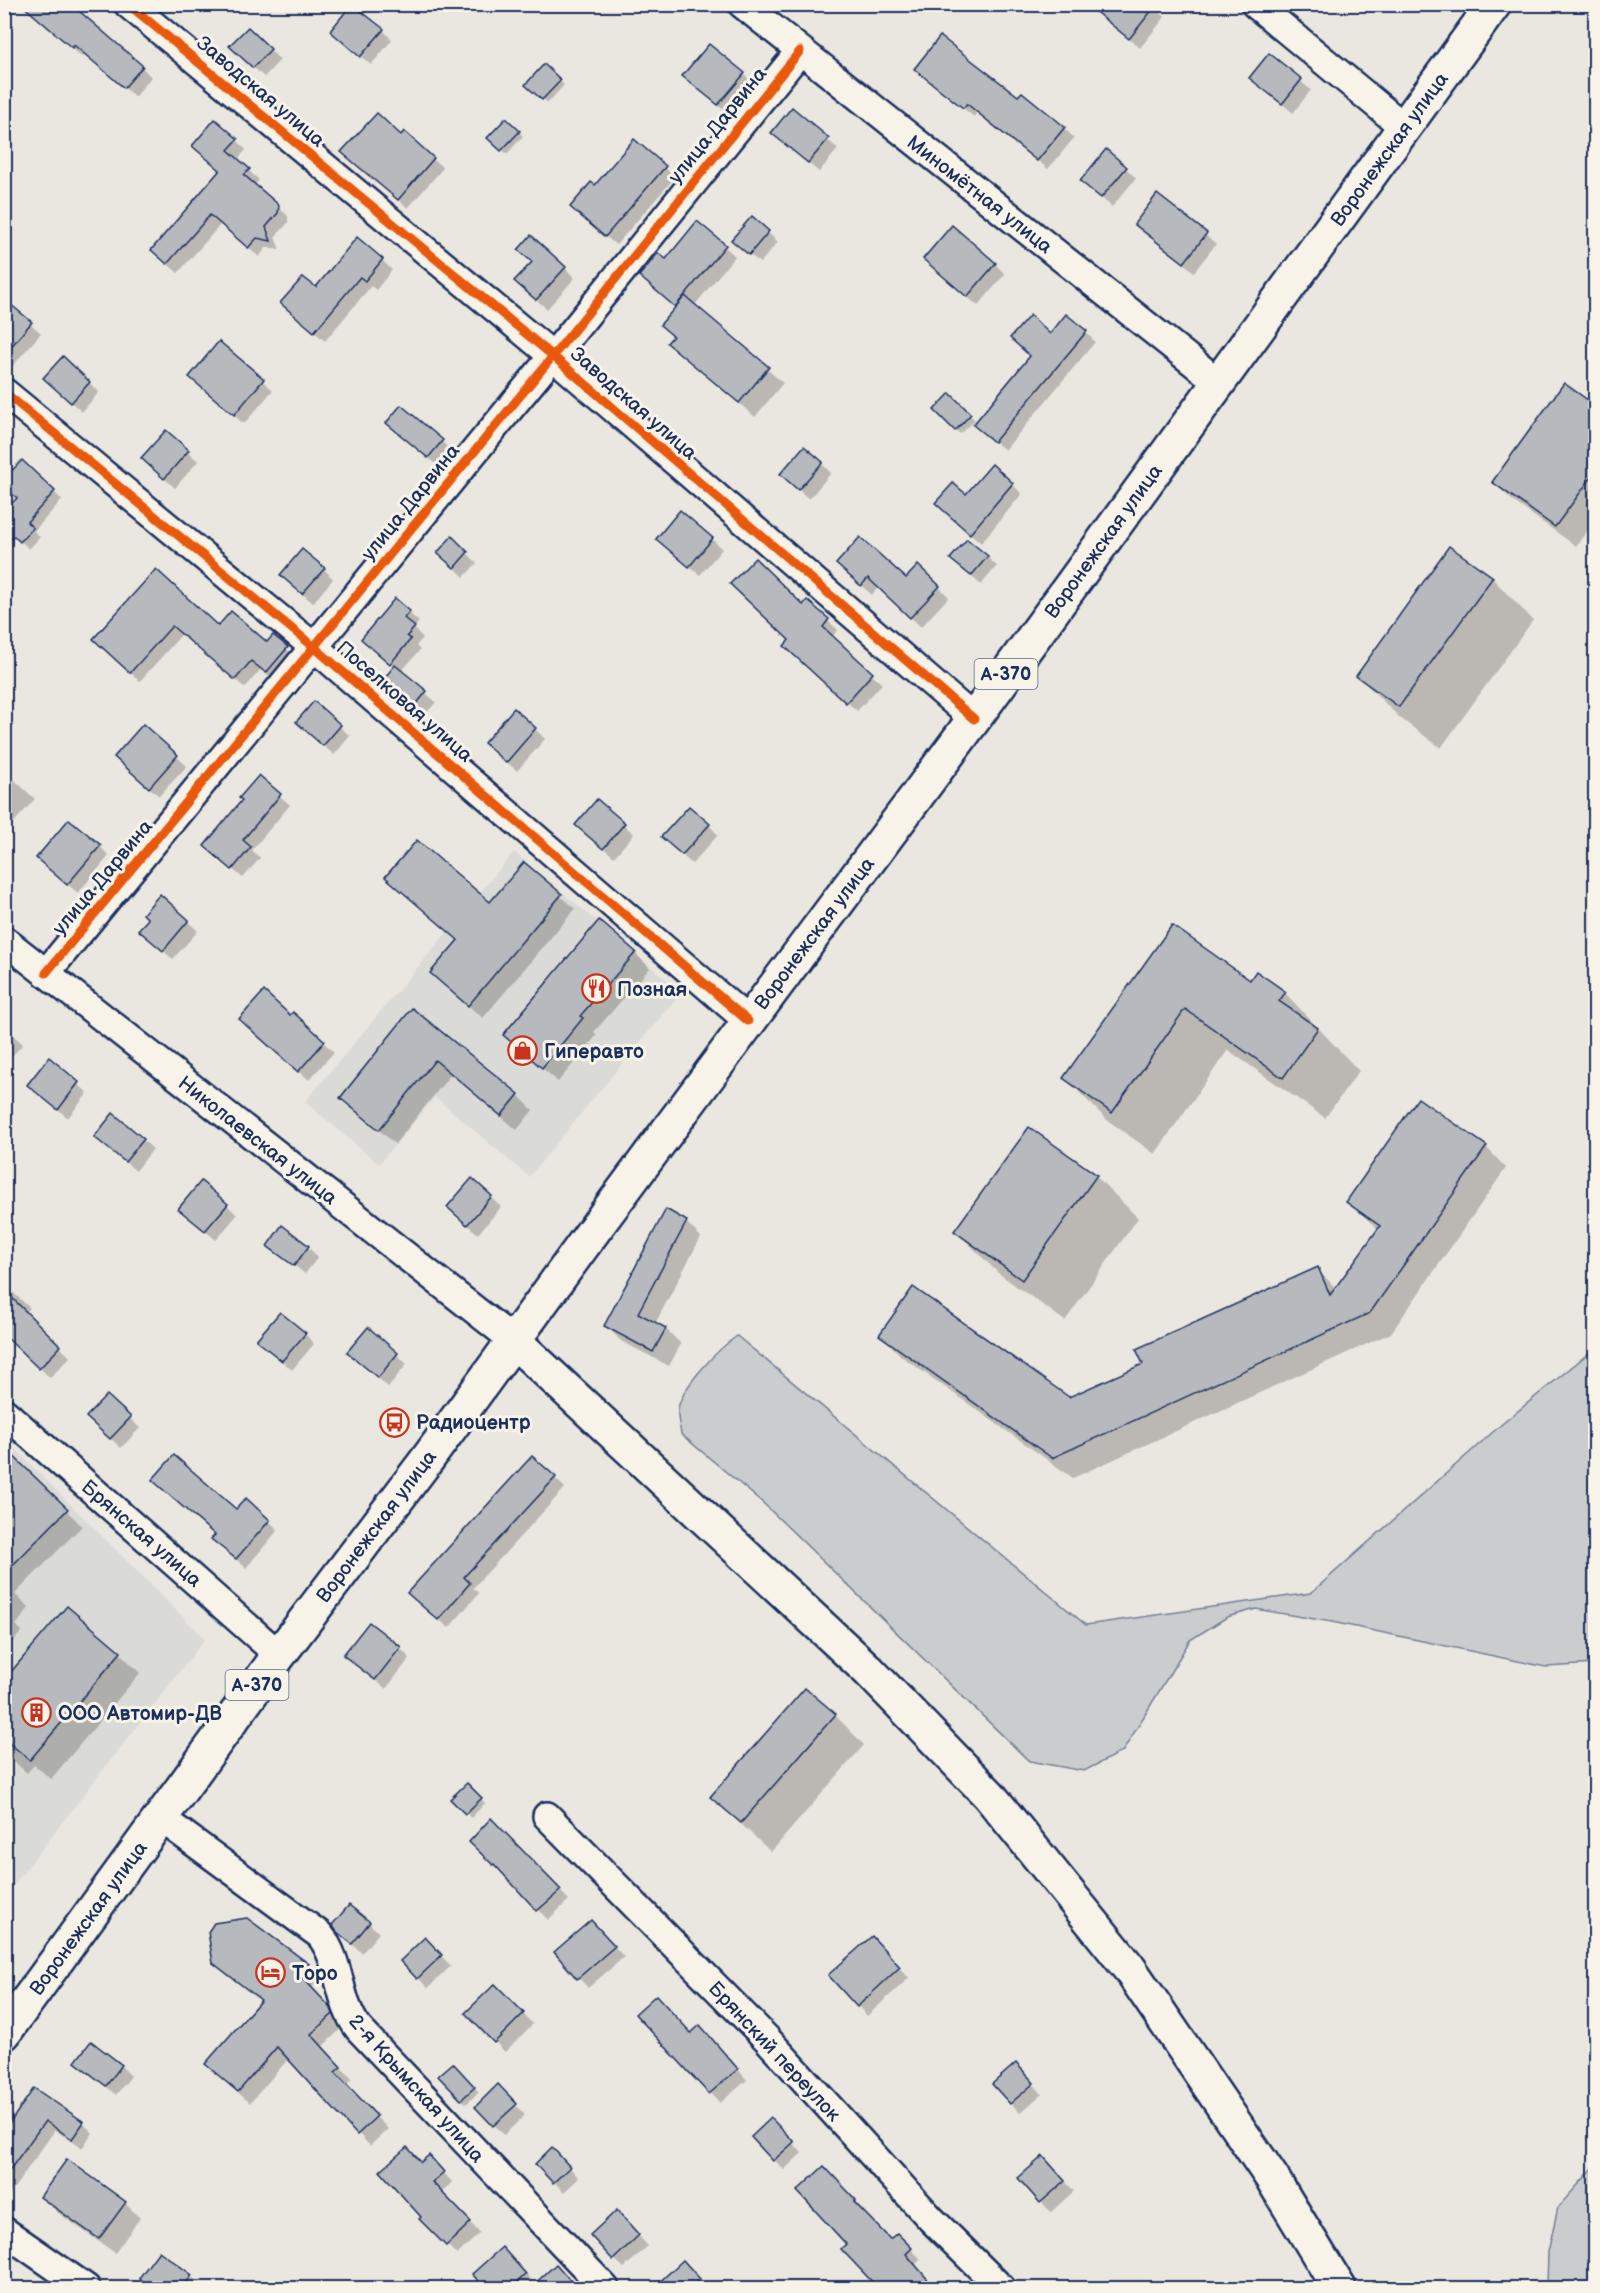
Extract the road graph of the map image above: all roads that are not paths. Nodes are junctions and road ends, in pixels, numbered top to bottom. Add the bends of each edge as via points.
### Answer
1 (128, 4) edge
2 (742, 4) edge
3 (1255, 4) edge
4 (1494, 4) edge
5 (800, 51) junction
6 (1405, 128) junction
7 (553, 356) junction
8 (1218, 382) junction
9 (4, 392) edge
10 (314, 647) junction
11 (974, 719) junction
12 (4, 940) edge
13 (46, 973) junction
14 (748, 1021) junction
15 (513, 1340) junction
16 (4, 1412) edge
17 (279, 1655) junction
18 (547, 1816) dead end
19 (161, 1818) junction
20 (4, 2033) edge
21 (4, 2231) edge
22 (86, 2289) edge
23 (605, 2289) edge
24 (1001, 2289) edge
25 (1339, 2289) edge

1 - 7 street, Заводская улица
2 - 5 street, Миномётная улица
3 - 6 street
4 - 6 main road, Воронежская улица / А-370
5 - 7 street, улица Дарвина
5 - 8 street, Миномётная улица
6 - 8 main road, Воронежская улица / А-370
7 - 10 street, улица Дарвина
7 - 11 street, Заводская улица
8 - 11 main road, Воронежская улица / А-370
9 - 10 street, Поселковая улица
10 - 13 street, улица Дарвина
10 - 14 street, Поселковая улица
11 - 14 main road, Воронежская улица / А-370
12 - 13 street, Николаевская улица
13 - 15 street, Николаевская улица
14 - 15 main road, Воронежская улица / А-370
15 - 17 main road, Воронежская улица / А-370
15 - 25 main road via 869,1671 989,1795 1129,1968 1272,2178
16 - 17 street, Брянская улица
17 - 19 main road, Воронежская улица / А-370
18 - 24 street, Брянский переулок via 767,2039
19 - 20 main road, Воронежская улица / А-370
19 - 23 street, 2-я Крымская улица via 320,1935 328,1946 346,2009 358,2029
21 - 22 street

